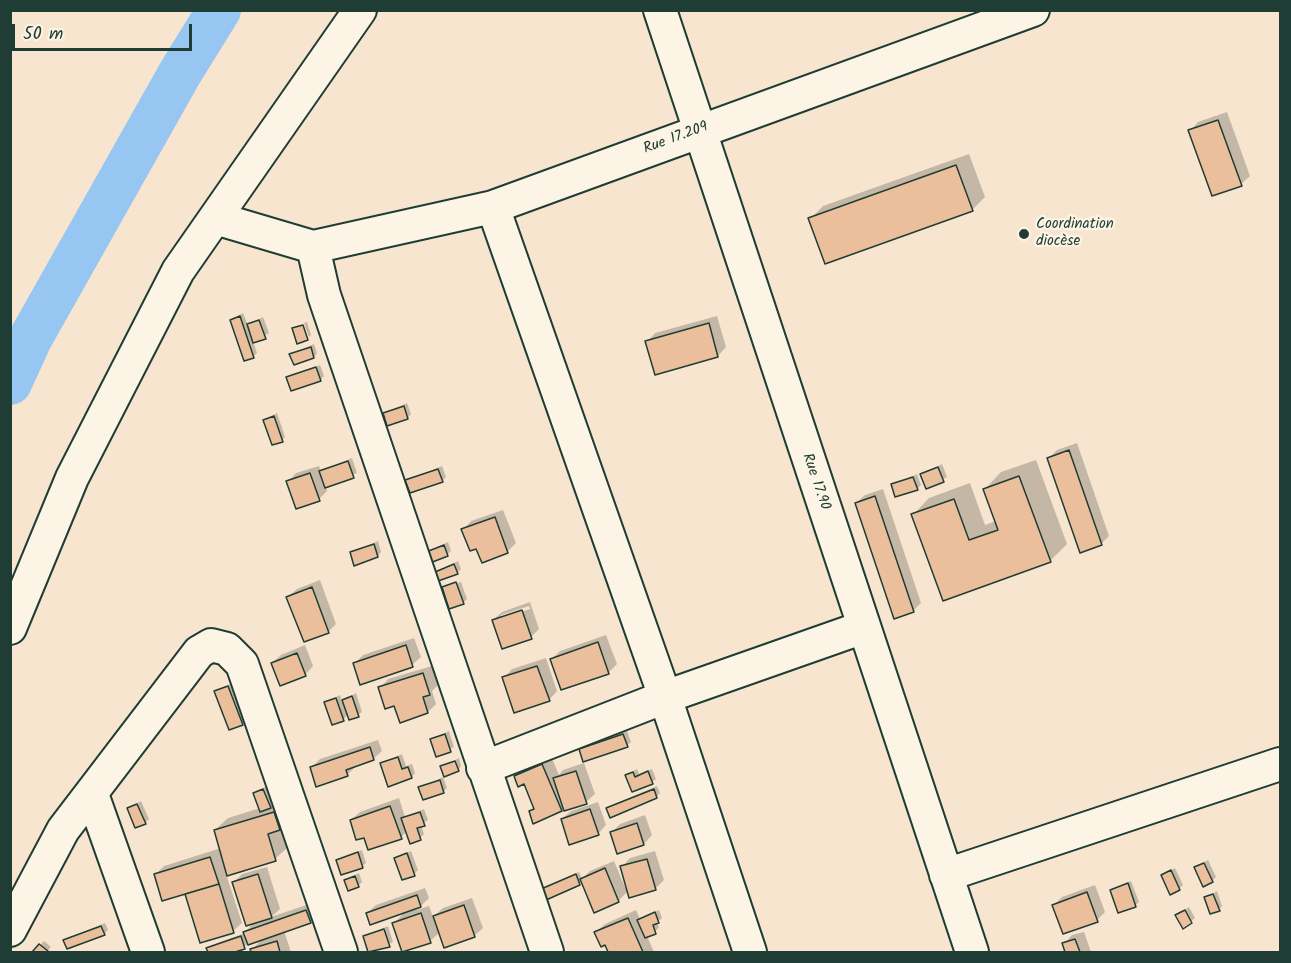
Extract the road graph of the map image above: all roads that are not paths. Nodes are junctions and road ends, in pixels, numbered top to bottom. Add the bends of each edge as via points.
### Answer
1 (360, 10) edge
2 (660, 10) edge
3 (1033, 10) edge
4 (697, 131) junction
5 (493, 207) junction
6 (214, 218) junction
7 (314, 247) junction
8 (864, 627) junction
9 (10, 628) edge
10 (665, 697) junction
11 (1281, 765) edge
12 (483, 768) junction
13 (92, 794) junction
14 (946, 875) junction
15 (10, 930) edge
16 (539, 950) edge
17 (148, 952) edge
18 (341, 952) edge
19 (750, 952) edge
20 (972, 952) edge

1 - 6 street
2 - 4 street, Rue 17.90
3 - 4 street, Rue 17.209
4 - 5 street, Rue 17.209
4 - 8 street, Rue 17.90
5 - 7 street, Rue 17.209
5 - 10 street
6 - 7 street
6 - 9 street via 178,271 72,478
7 - 12 street via 324,295
8 - 10 street
8 - 14 street, Rue 17.90
10 - 12 street
10 - 19 street
11 - 14 street
12 - 16 street
13 - 15 street via 63,830
13 - 17 street
13 - 18 street via 199,652 211,645 227,649 242,664
14 - 20 street, Rue 17.90

